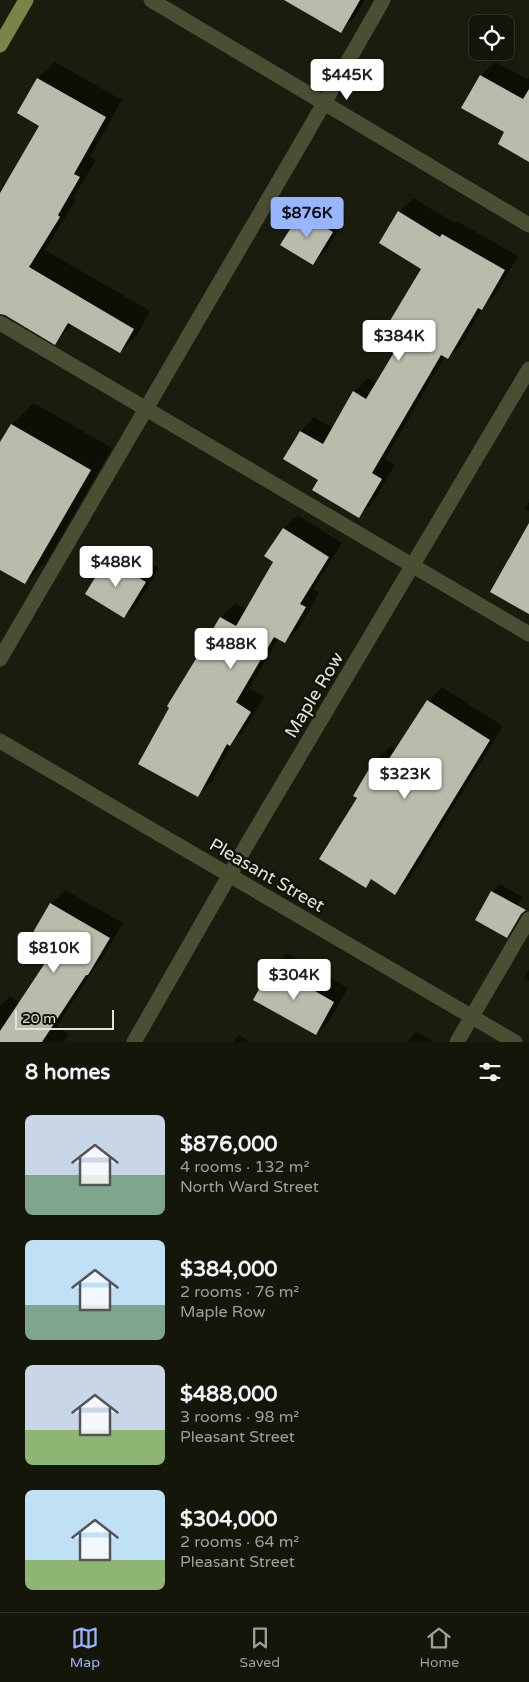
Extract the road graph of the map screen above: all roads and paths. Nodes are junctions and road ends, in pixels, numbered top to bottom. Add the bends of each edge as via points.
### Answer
1 (26, 0) edge
2 (152, 0) edge
3 (383, 0) edge
4 (0, 45) edge
5 (324, 104) junction
6 (529, 225) edge
7 (0, 323) edge
8 (529, 368) edge
9 (146, 409) junction
10 (412, 566) junction
11 (529, 634) edge
12 (0, 659) edge
13 (0, 741) edge
14 (230, 875) junction
15 (529, 919) edge
16 (472, 1016) junction
17 (134, 1042) edge
18 (457, 1042) edge
19 (515, 1042) edge

1 - 4 main road
2 - 5 street
3 - 5 street
5 - 6 street
5 - 9 street
7 - 9 street
8 - 10 street, Maple Row
9 - 10 street
9 - 12 street
10 - 11 street
10 - 14 street, Maple Row
13 - 14 street, Pleasant Street
14 - 16 street, Pleasant Street
14 - 17 street, Maple Row
15 - 16 street
16 - 18 street
16 - 19 street, Pleasant Street

